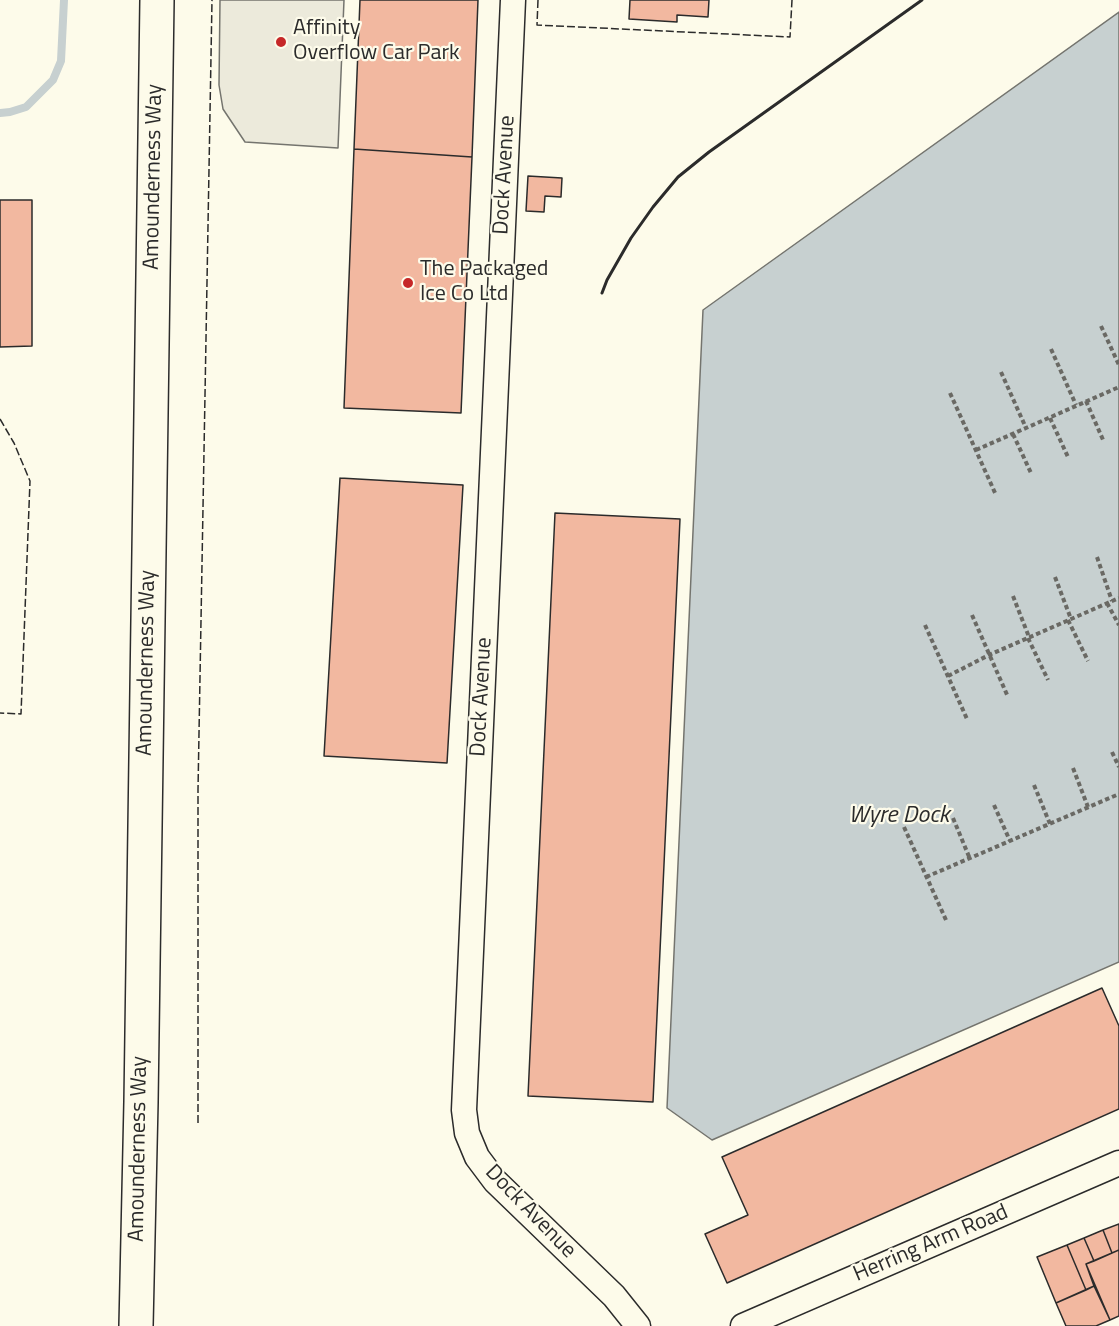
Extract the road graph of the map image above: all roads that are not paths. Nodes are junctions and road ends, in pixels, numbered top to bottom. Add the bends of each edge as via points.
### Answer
1 (157, 0) edge
2 (513, 0) edge
3 (1119, 1163) edge
4 (136, 1326) edge
5 (638, 1326) edge
6 (744, 1326) edge

1 - 4 highway, Amounderness Way
2 - 5 street, Dock Avenue via 464,1110 467,1133 477,1157 495,1181 614,1296
3 - 6 street, Herring Arm Road

